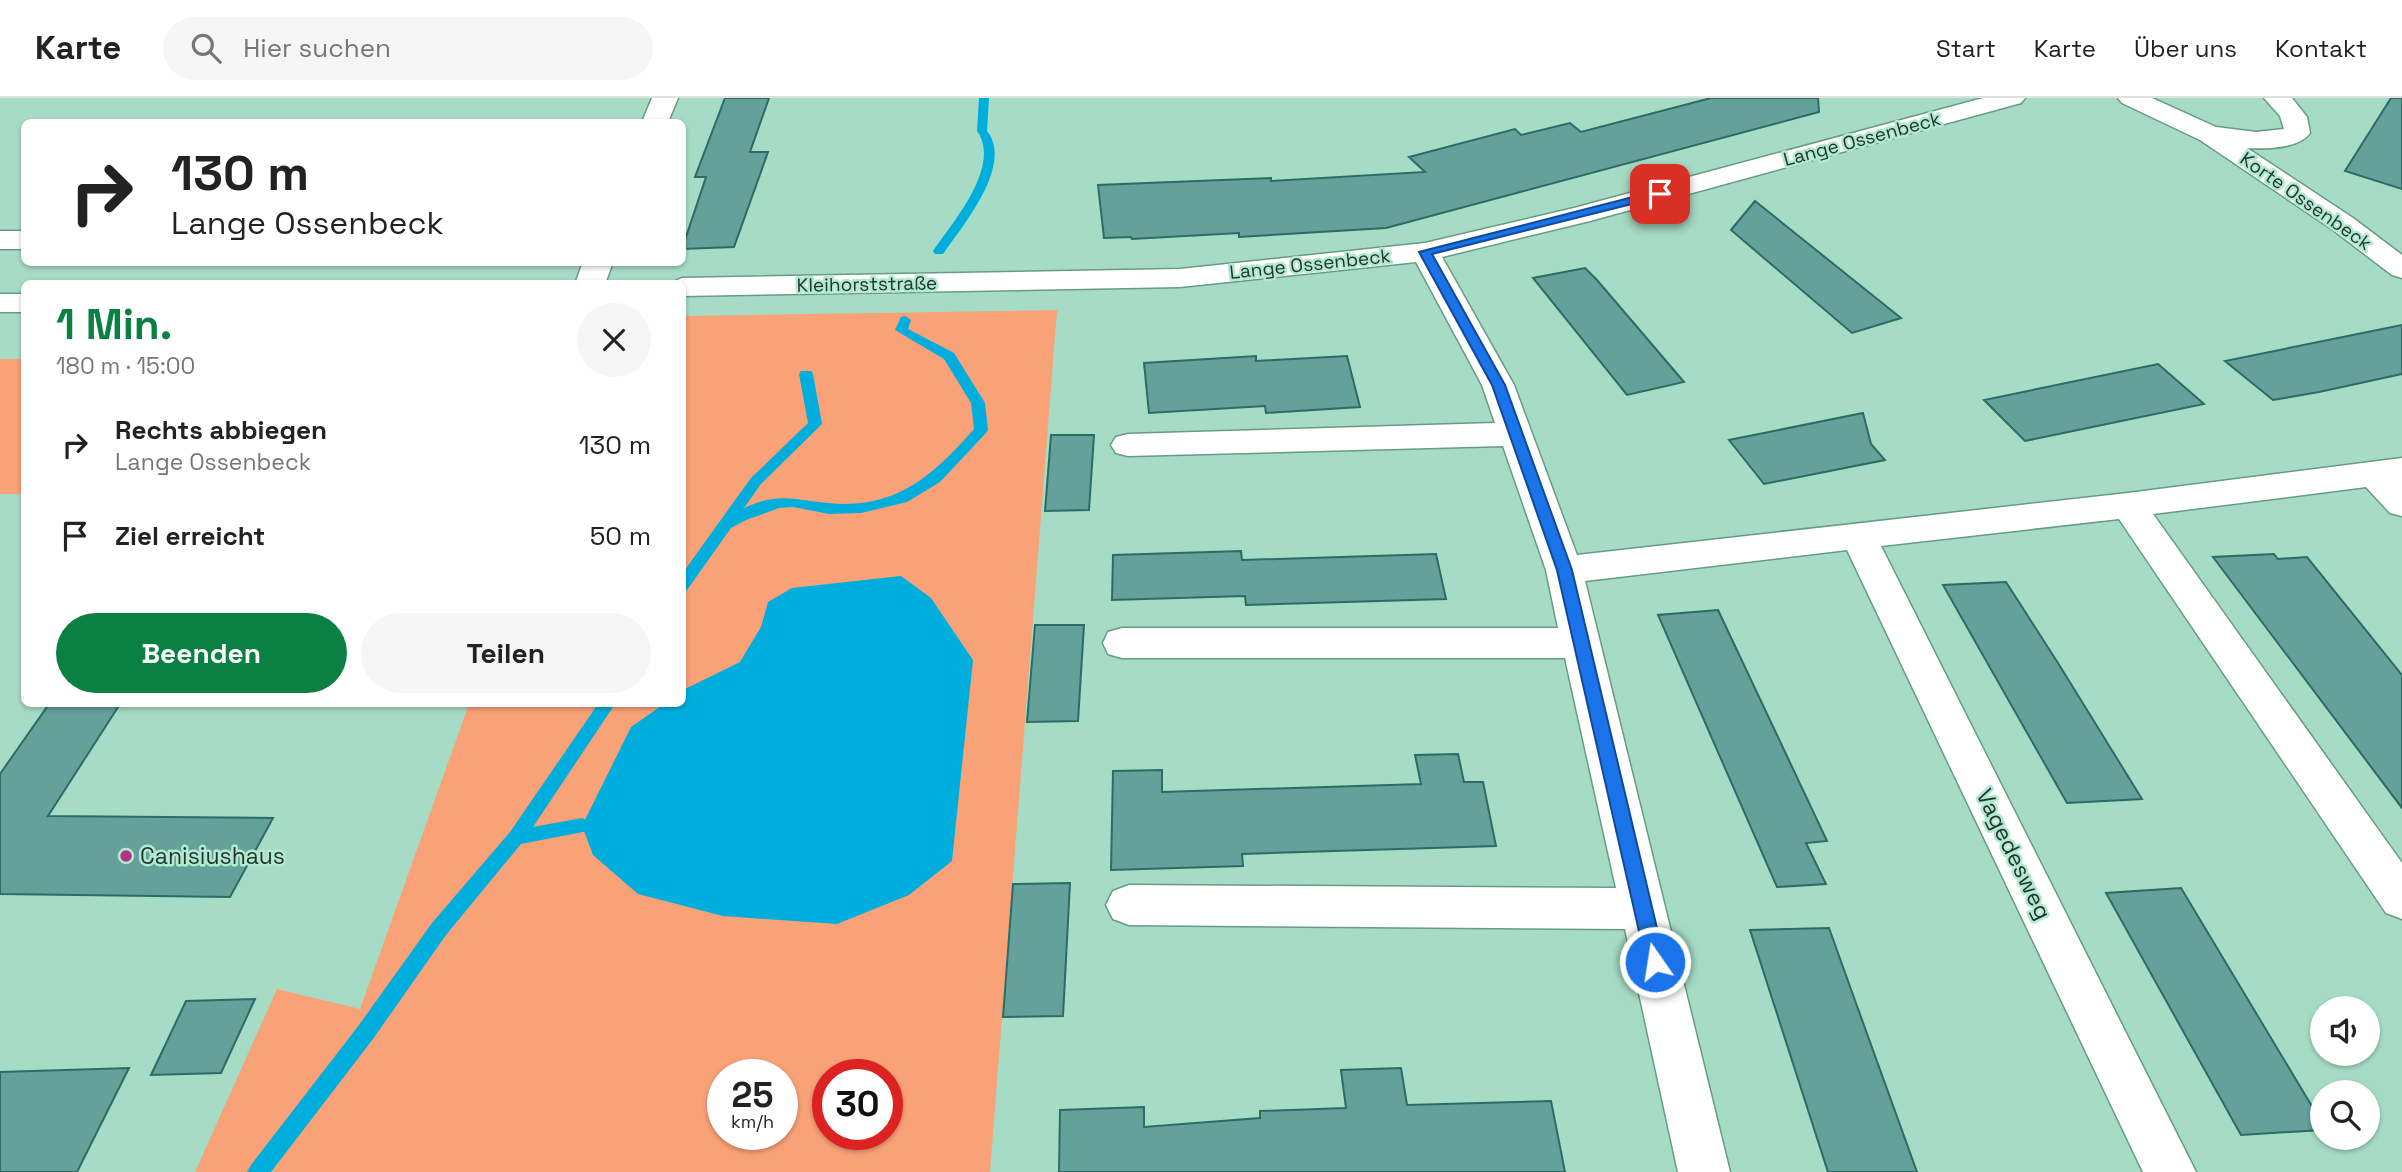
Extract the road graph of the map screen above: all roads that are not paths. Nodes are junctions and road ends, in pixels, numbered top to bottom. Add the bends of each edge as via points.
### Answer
1 (665, 98) edge
2 (2012, 98) edge
3 (2132, 98) edge
4 (2277, 98) edge
5 (656, 119) edge
6 (2209, 134) junction
7 (0, 240) edge
8 (21, 240) edge
9 (1425, 252) junction
10 (2402, 269) edge
11 (1051, 280) joint
12 (686, 287) edge
13 (0, 303) edge
14 (21, 303) edge
15 (1516, 434) junction
16 (1128, 445) dead end
17 (2387, 471) edge
18 (2402, 504) edge
19 (2128, 505) junction
20 (1857, 536) junction
21 (1564, 570) junction
22 (1122, 643) dead end
23 (1583, 643) junction
24 (2402, 899) edge
25 (1129, 905) dead end
26 (1643, 909) junction
27 (1704, 1172) edge
28 (2170, 1172) edge

1 - 5 street
2 - 9 street, Lange Ossenbeck via 1580,215
3 - 6 street, Korte Ossenbeck
4 - 6 street, Korte Ossenbeck via 2297,121 2297,133 2261,141
6 - 10 street, Korte Ossenbeck
7 - 8 street
9 - 11 street, Lange Ossenbeck via 1180,278
9 - 15 street via 1498,385
11 - 12 street, Kleihorststraße
13 - 14 street
15 - 16 street
15 - 21 street
17 - 18 street
17 - 19 street
19 - 20 street
19 - 24 street
20 - 21 street
20 - 28 street, Vagedesweg
21 - 23 street
22 - 23 street
23 - 26 street
25 - 26 street
26 - 27 street

